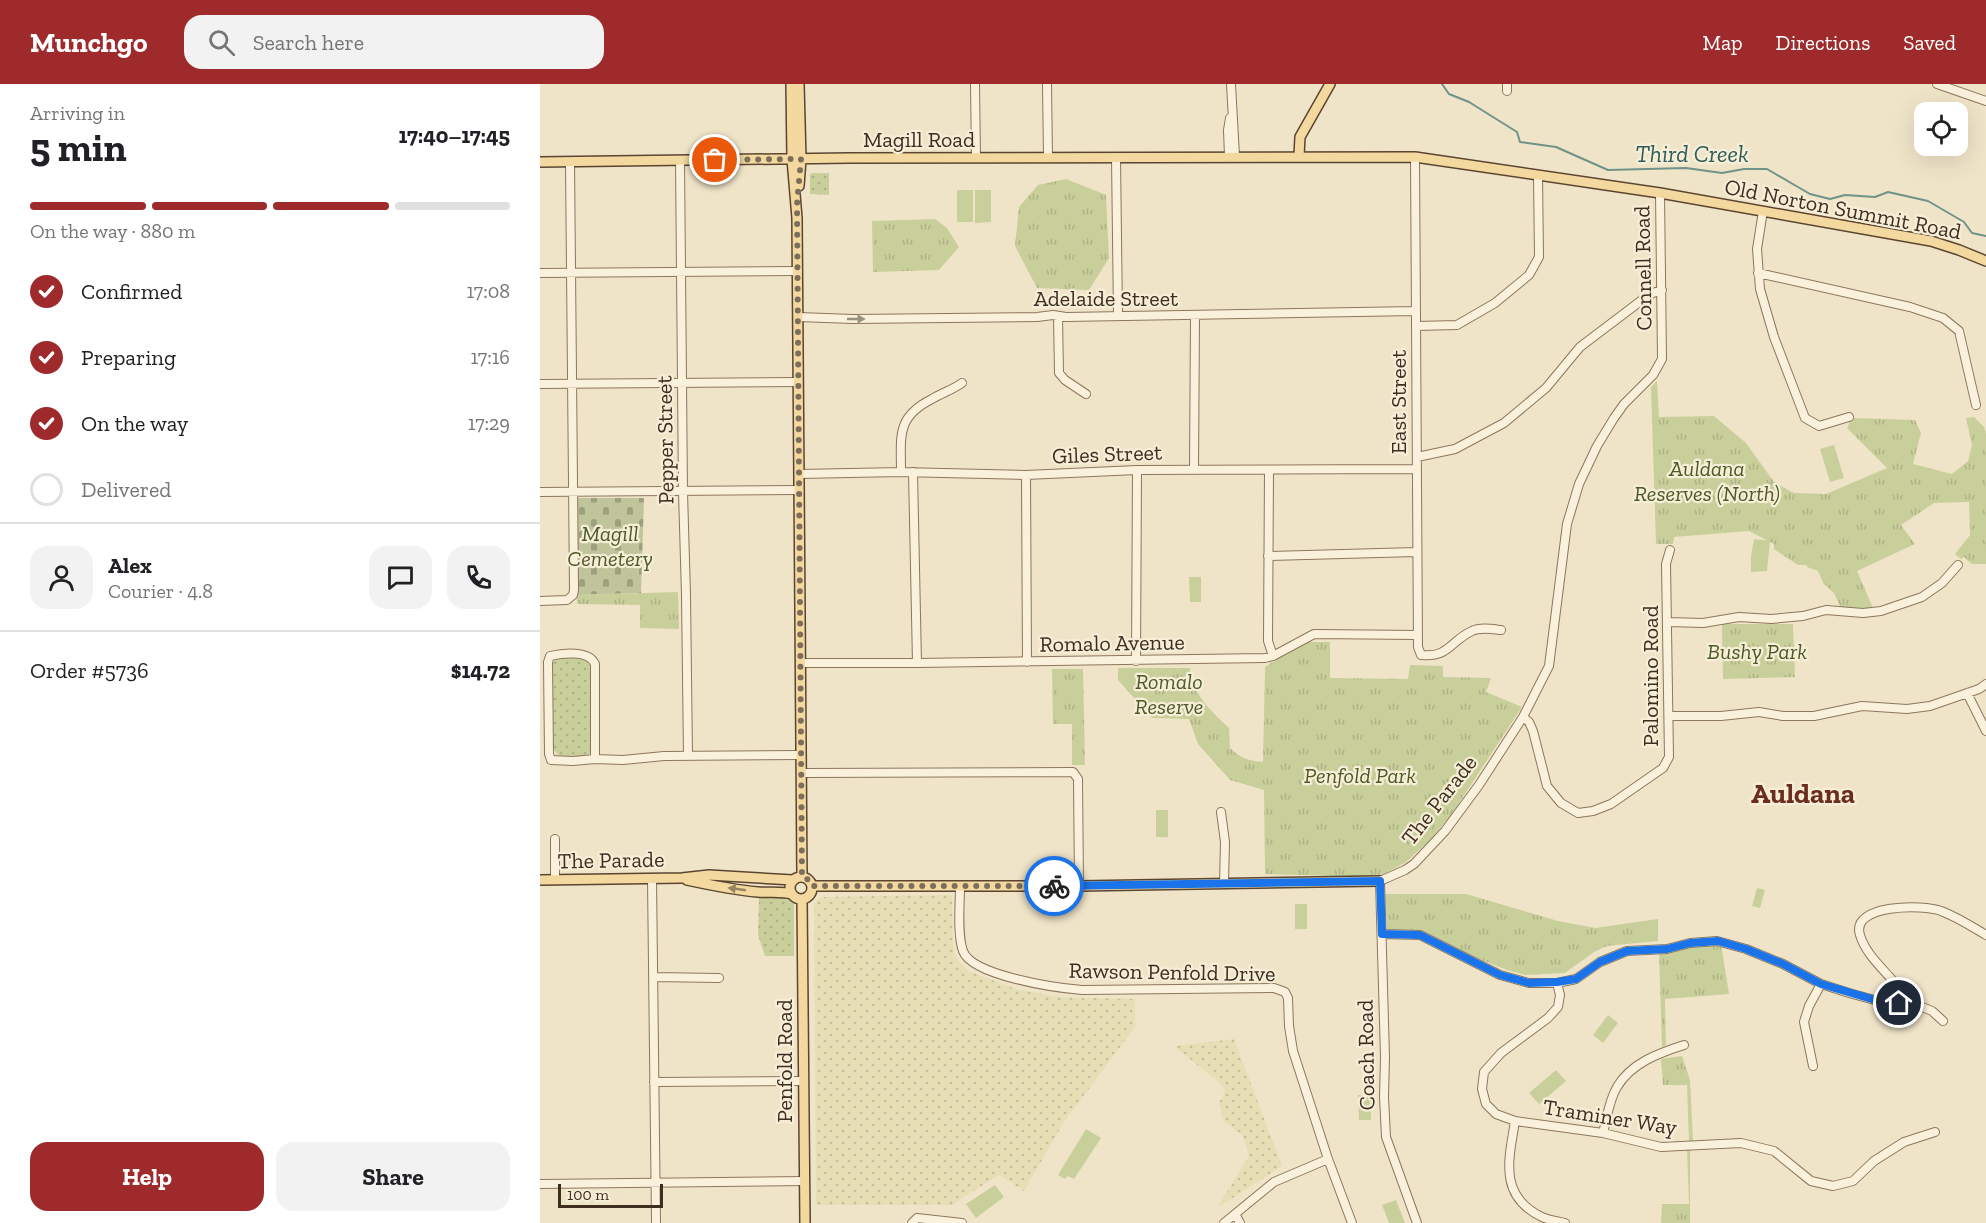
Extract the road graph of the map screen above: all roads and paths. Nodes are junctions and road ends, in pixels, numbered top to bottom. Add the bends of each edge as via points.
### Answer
1 (791, 84) edge
2 (799, 84) edge
3 (975, 84) edge
4 (1047, 84) edge
5 (1231, 84) edge
6 (1330, 84) edge
7 (1937, 84) edge
8 (1986, 101) edge
9 (1232, 156) junction
10 (1299, 156) junction
11 (1116, 157) junction
12 (1415, 157) junction
13 (976, 158) junction
14 (1048, 158) junction
15 (796, 159) junction
16 (680, 160) junction
17 (540, 162) edge
18 (571, 167) junction
19 (1538, 175) junction
20 (1659, 194) junction
21 (1763, 212) junction
22 (1986, 261) edge
23 (798, 272) junction
24 (540, 273) edge
25 (572, 273) junction
26 (681, 273) junction
27 (1758, 273) junction
28 (1662, 290) junction
29 (1415, 312) junction
30 (1196, 315) junction
31 (1058, 316) junction
32 (1118, 316) junction
33 (798, 317) junction
34 (1416, 326) junction
35 (1662, 342) joint
36 (798, 382) junction
37 (572, 383) junction
38 (682, 383) junction
39 (962, 383) dead end
40 (540, 384) edge
41 (1086, 394) dead end
42 (1976, 405) dead end
43 (1849, 417) dead end
44 (1417, 457) junction
45 (1416, 469) junction
46 (1137, 470) junction
47 (1194, 470) junction
48 (1269, 470) junction
49 (901, 472) junction
50 (913, 472) junction
51 (799, 474) junction
52 (1026, 475) junction
53 (799, 490) junction
54 (573, 491) junction
55 (540, 492) edge
56 (683, 492) junction
57 (1670, 550) dead end
58 (1416, 552) junction
59 (1269, 556) junction
60 (1958, 565) dead end
61 (540, 601) edge
62 (1668, 622) junction
63 (1501, 630) dead end
64 (1418, 635) junction
65 (540, 656) edge
66 (550, 656) junction
67 (1273, 656) junction
68 (1136, 661) junction
69 (1027, 662) junction
70 (801, 663) junction
71 (917, 663) junction
72 (1986, 684) edge
73 (1968, 693) junction
74 (1669, 716) junction
75 (1523, 717) junction
76 (1986, 731) edge
77 (801, 755) junction
78 (688, 756) junction
79 (595, 759) junction
80 (802, 773) junction
81 (1221, 812) dead end
82 (555, 839) dead end
83 (802, 877) junction
84 (682, 878) junction
85 (652, 879) junction
86 (540, 880) edge
87 (555, 880) junction
88 (793, 880) junction
89 (1380, 881) junction
90 (1224, 883) junction
91 (812, 886) junction
92 (960, 886) junction
93 (1079, 886) junction
94 (792, 894) junction
95 (802, 899) junction
96 (1382, 934) junction
97 (1986, 935) edge
98 (654, 977) junction
99 (719, 978) dead end
100 (1557, 982) junction
101 (1821, 984) junction
102 (1882, 1002) junction
103 (1943, 1021) dead end
104 (1684, 1045) dead end
105 (1813, 1066) dead end
106 (804, 1081) junction
107 (654, 1082) junction
108 (1515, 1121) junction
109 (1935, 1132) dead end
110 (1603, 1133) junction
111 (1328, 1159) junction
112 (805, 1181) junction
113 (656, 1183) junction
114 (540, 1184) edge
115 (1235, 1214) junction
116 (656, 1223) edge
117 (805, 1223) edge
118 (912, 1223) edge
119 (962, 1223) edge
120 (1224, 1223) edge
121 (1240, 1223) edge
122 (1352, 1223) edge
123 (1417, 1223) edge
124 (1565, 1223) edge

1 - 15 main road
2 - 15 main road
3 - 13 street
4 - 14 street
5 - 9 street via 1228,130
6 - 10 main road via 1300,137
7 - 8 street
9 - 10 main road, Magill Road
9 - 11 main road, Magill Road
10 - 12 main road, Old Norton Summit Road
11 - 14 main road, Magill Road
11 - 32 street
12 - 19 main road, Old Norton Summit Road
12 - 29 street, East Street
13 - 14 main road, Magill Road
13 - 15 main road, Magill Road
15 - 16 main road, Magill Road
15 - 23 main road
16 - 18 main road, Magill Road
16 - 26 street, Pepper Street
17 - 18 main road, Magill Road
18 - 25 street
19 - 20 main road, Old Norton Summit Road
19 - 34 street via 1539,257 1529,275 1495,303 1457,325
20 - 21 main road, Old Norton Summit Road
20 - 28 street, Connell Road
21 - 22 main road, Old Norton Summit Road via 1930,241
21 - 27 street
23 - 26 street
23 - 33 main road
24 - 25 street
25 - 26 street
25 - 37 street
26 - 38 street, Pepper Street
27 - 42 street via 1943,318 1959,331
27 - 43 street via 1774,337 1805,418 1819,426
28 - 35 street, Connell Road
28 - 44 street via 1653,292 1580,346 1546,388 1504,423 1455,449
29 - 30 street, Adelaide Street
29 - 34 street, East Street
30 - 32 street, Adelaide Street
30 - 47 street
31 - 32 street, Adelaide Street
33 -> 31 street, Adelaide Street
31 - 41 street via 1059,373
33 - 36 main road
34 - 44 street, East Street
35 - 75 street, The Parade via 1659,367 1614,418 1579,484 1567,524 1549,666
36 - 38 street
36 - 51 main road
37 - 38 street
37 - 40 street
37 - 54 street
38 - 56 street, Pepper Street
39 - 49 street via 910,413 903,425
44 - 45 street, East Street
45 - 48 street, Giles Street
45 - 58 street, East Street
46 - 47 street, Giles Street
46 - 52 street, Giles Street
46 - 68 street
47 - 48 street, Giles Street
48 - 59 street
49 - 50 street, Giles Street
49 - 51 street, Giles Street
50 - 52 street, Giles Street
50 - 71 street
51 - 53 main road
52 - 69 street
53 - 56 street
53 - 70 main road
54 - 55 street
54 - 56 street
54 - 61 street via 574,590 571,598
56 - 78 street, Pepper Street
57 - 62 street, Palomino Road via 1666,564
58 - 59 street
58 - 64 street, East Street
59 - 67 street via 1268,641
60 - 62 street via 1922,597 1881,611 1863,614 1826,610 1771,619
62 - 74 street, Palomino Road
63 - 64 street, East Street via 1473,631 1446,652 1433,656 1421,655
64 - 67 street, Romalo Avenue via 1314,634
65 - 66 street
66 - 79 street via 593,658
66 - 79 street via 551,760
67 - 68 street, Romalo Avenue
68 - 69 street, Romalo Avenue
69 - 71 street, Romalo Avenue
70 - 71 street, Romalo Avenue
70 - 77 main road
72 - 73 street
73 - 74 street via 1907,709 1862,706 1814,716 1759,712
73 - 76 street
74 - 75 street, Palomino Road via 1669,757 1663,768 1611,804 1578,813 1561,803 1547,786 1533,730
75 - 89 street, The Parade via 1445,831 1414,864
77 - 78 street
77 - 80 main road
78 - 79 street
80 - 83 main road
80 - 93 street via 1075,774
81 - 90 street
82 - 87 street
83 - 88 main road
83 - 91 main road
84 - 85 main road, The Parade
84 - 88 main road, The Parade via 709,875
94 -> 84 main road, The Parade via 708,885
85 - 87 main road, The Parade
85 - 98 street
86 - 87 main road, The Parade
88 - 94 main road
89 - 90 main road, The Parade
89 - 96 street, Coach Road
90 - 93 main road, The Parade
91 - 92 main road, The Parade
91 - 95 main road
92 - 93 main road, The Parade
92 - 111 street, Rawson Penfold Drive via 962,950 972,963 1005,975 1082,990 1282,990 1288,998 1293,1051
94 - 95 main road
95 - 106 main road, Penfold Road
96 - 100 street via 1420,935 1500,975 1529,983
96 - 123 street, Coach Road via 1386,1137
97 - 102 street via 1939,910 1914,907 1866,916 1859,932 1864,945 1895,983 1892,994
98 - 99 street
98 - 107 street
100 - 101 street via 1576,979 1600,962 1627,951 1718,941 1783,964
100 - 108 street, Traminer Way via 1558,1007 1501,1053 1484,1072 1482,1089 1486,1104 1496,1114
101 - 102 street
101 - 105 street via 1804,1022
102 - 103 street via 1915,1004
104 - 110 street via 1652,1057 1628,1074 1616,1088
106 - 107 street
106 - 112 main road, Penfold Road
107 - 113 street
108 - 110 street, Traminer Way
108 - 124 street via 1508,1168 1511,1187 1522,1204 1542,1218
109 - 110 street, Traminer Way via 1904,1142 1874,1161 1853,1181 1833,1186 1811,1180 1774,1151 1742,1143 1662,1147
111 - 115 street via 1274,1182
111 - 122 street, Rawson Penfold Drive
112 - 113 street
112 - 117 main road, Penfold Road
113 - 114 street
113 - 116 street
115 - 120 street
115 - 121 street
118 - 119 street via 917,1218

